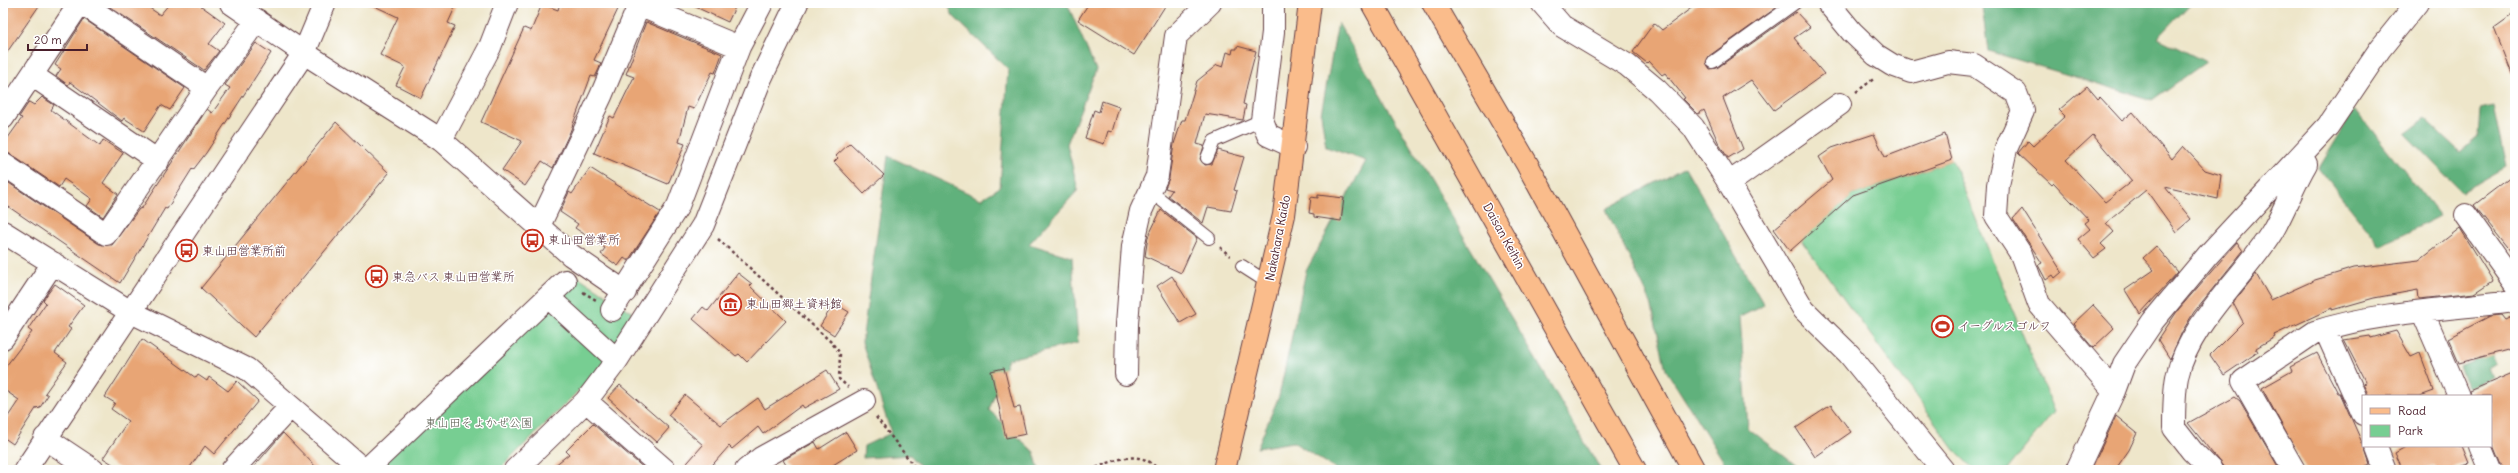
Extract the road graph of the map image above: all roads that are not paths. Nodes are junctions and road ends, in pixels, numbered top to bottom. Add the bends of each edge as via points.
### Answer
1 (81, 3) edge
2 (231, 3) edge
3 (325, 3) edge
4 (507, 3) edge
5 (762, 3) edge
6 (797, 3) edge
7 (1210, 3) edge
8 (1273, 3) edge
9 (1310, 3) edge
10 (1372, 3) edge
11 (1433, 3) edge
12 (1542, 3) edge
13 (1794, 3) edge
14 (1828, 3) edge
15 (2417, 3) edge
16 (638, 4) edge
17 (257, 20) junction
18 (740, 47) junction
19 (304, 53) junction
20 (1712, 62) dead end
21 (32, 75) junction
22 (207, 88) junction
23 (1840, 104) road end
24 (3, 118) edge
25 (1262, 120) junction
26 (2328, 126) junction
27 (441, 140) junction
28 (1294, 147) junction
29 (1207, 158) dead end
30 (158, 161) junction
31 (3, 164) edge
32 (1729, 183) junction
33 (1150, 191) junction
34 (2466, 215) dead end
35 (538, 228) junction
36 (3, 232) edge
37 (1209, 238) road end
38 (53, 264) junction
39 (1242, 266) road end
40 (565, 281) road end
41 (1270, 284) junction
42 (2515, 284) edge
43 (625, 292) junction
44 (548, 297) junction
45 (2515, 301) edge
46 (612, 310) road end
47 (129, 311) junction
48 (2423, 313) junction
49 (2325, 329) junction
50 (3, 338) edge
51 (617, 360) junction
52 (1126, 374) dead end
53 (2114, 391) junction
54 (2459, 395) edge
55 (586, 401) junction
56 (864, 401) road end
57 (290, 407) junction
58 (2362, 412) edge
59 (46, 438) junction
60 (2376, 447) edge
61 (2480, 447) edge
62 (25, 470) edge
63 (93, 470) edge
64 (232, 470) edge
65 (365, 470) edge
66 (515, 470) edge
67 (665, 470) edge
68 (746, 470) edge
69 (1224, 470) edge
70 (1635, 470) edge
71 (1694, 470) edge
72 (1944, 470) edge
73 (2077, 470) edge
74 (2211, 470) edge
75 (2294, 470) edge
76 (2385, 470) edge
77 (2490, 470) edge

1 - 21 street
1 - 22 street
2 - 17 street
3 - 19 street
4 - 27 street via 490,47
5 - 18 street
6 - 51 street via 761,78 703,225
7 - 33 street via 1176,36 1157,176
8 - 25 street via 1274,32
9 - 28 main road, Nakahara Kaido
10 - 70 main road, Daisan Keihin
11 - 71 main road via 1527,164
12 - 32 street via 1562,26 1627,65 1657,90 1693,127
13 - 20 lane
14 - 53 street via 1852,32 1876,55 1892,65 1911,72 1948,62 1974,65 2016,93 2023,111 2006,149 1998,185 1996,216 2020,254 2039,304
15 - 26 street via 2380,48
16 - 18 street
16 - 35 street via 601,96
17 - 19 street
17 - 22 street
18 - 43 street via 678,206
19 - 27 street
19 - 47 street
21 - 24 street
21 - 30 street
22 - 30 street
23 - 32 street
25 - 28 street via 1268,135
25 - 29 lane via 1214,141
26 - 53 street via 2208,255 2154,321 2124,364
26 - 74 street via 2292,186 2272,232 2212,310 2190,346 2178,376 2174,428
27 - 35 street
28 - 41 main road, Nakahara Kaido
30 - 31 street via 106,234
32 - 72 street via 1804,310 1849,354
33 - 37 lane
33 - 52 street via 1141,211 1133,246
34 - 42 street
35 - 43 street via 578,260
36 - 38 street
38 - 47 street
38 - 50 street
39 - 41 lane
40 - 44 street
41 - 69 main road, Nakahara Kaido
43 - 46 street
44 - 51 street
44 - 65 street
45 - 48 street
47 - 57 street via 247,369
47 - 59 street
48 - 49 street via 2364,320
48 - 54 street
49 - 58 street
49 - 75 street via 2315,332 2243,381
51 - 55 street
53 - 73 street
55 - 66 street
55 - 67 street
56 - 68 street via 762,458
57 - 64 street
57 - 65 street
59 - 62 street
59 - 63 street
60 - 76 street
61 - 77 street

